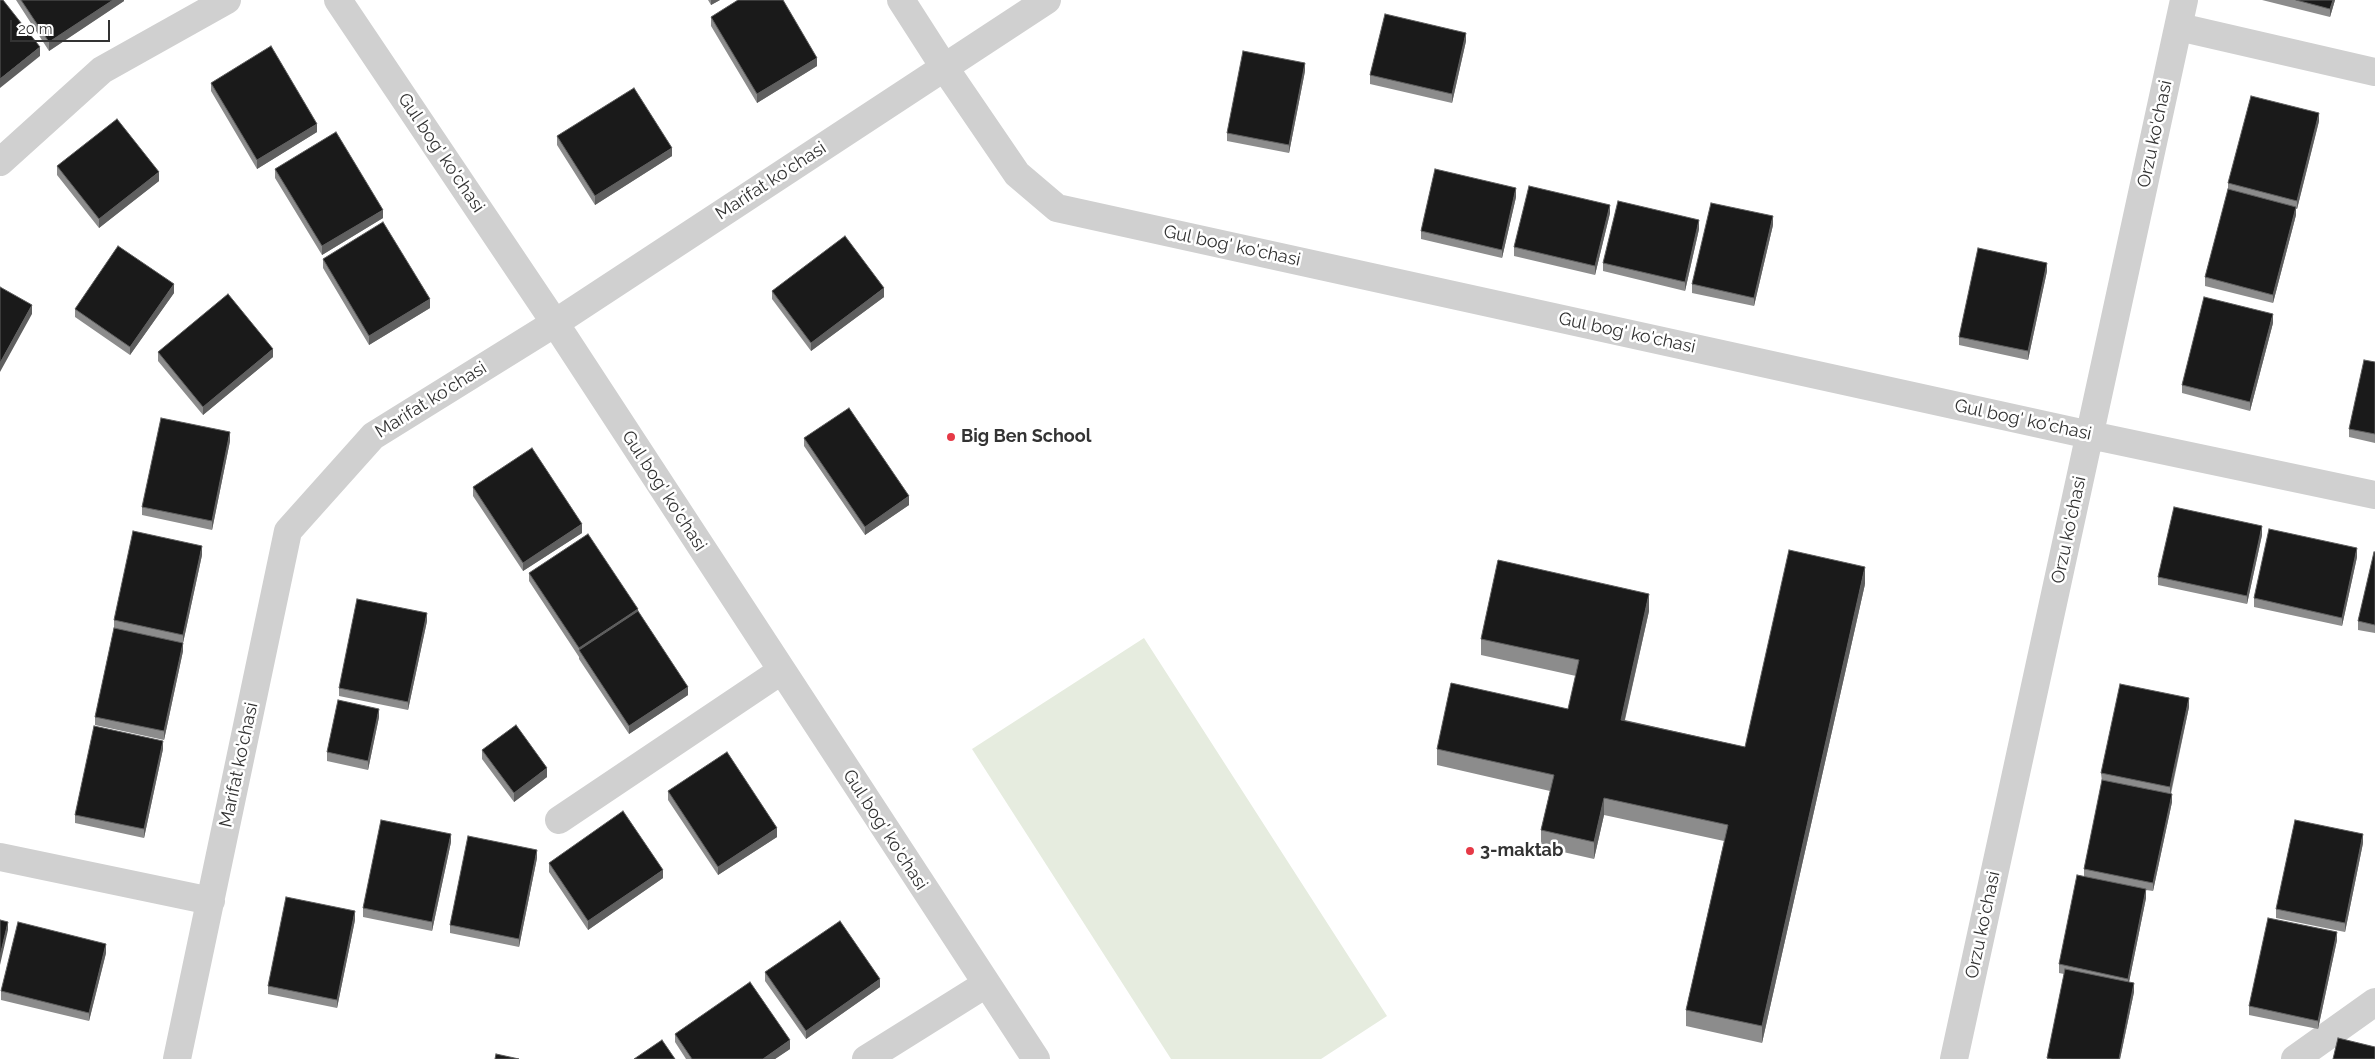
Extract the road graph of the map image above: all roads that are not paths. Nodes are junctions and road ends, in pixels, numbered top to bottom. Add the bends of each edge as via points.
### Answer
1 (227, 0) edge
2 (338, 0) edge
3 (901, 0) edge
4 (1048, 0) edge
5 (2184, 0) edge
6 (2179, 27) junction
7 (944, 67) junction
8 (2375, 72) edge
9 (0, 162) edge
10 (555, 323) junction
11 (2090, 435) junction
12 (2375, 495) edge
13 (781, 671) junction
14 (560, 820) dead end
15 (0, 857) edge
16 (211, 901) junction
17 (986, 984) junction
18 (2375, 1002) edge
19 (177, 1059) edge
20 (866, 1059) edge
21 (1036, 1059) edge
22 (1954, 1059) edge
23 (2295, 1059) edge

1 - 9 street via 102,70
2 - 10 street, Gul bog' ko'chasi
3 - 7 street, Gul bog' ko'chasi
4 - 7 street, Marifat ko'chasi
5 - 6 street, Orzu ko'chasi
6 - 8 street
6 - 11 street, Orzu ko'chasi
7 - 10 street, Marifat ko'chasi
7 - 11 street, Gul bog' ko'chasi via 1018,174 1057,208
10 - 13 street, Gul bog' ko'chasi
10 - 16 street, Marifat ko'chasi via 373,436 288,531
11 - 12 street, Gul bog' ko'chasi
11 - 22 street, Orzu ko'chasi
13 - 14 street
13 - 17 street, Gul bog' ko'chasi
15 - 16 street
16 - 19 street, Marifat ko'chasi
17 - 20 street
17 - 21 street, Gul bog' ko'chasi
18 - 23 street

